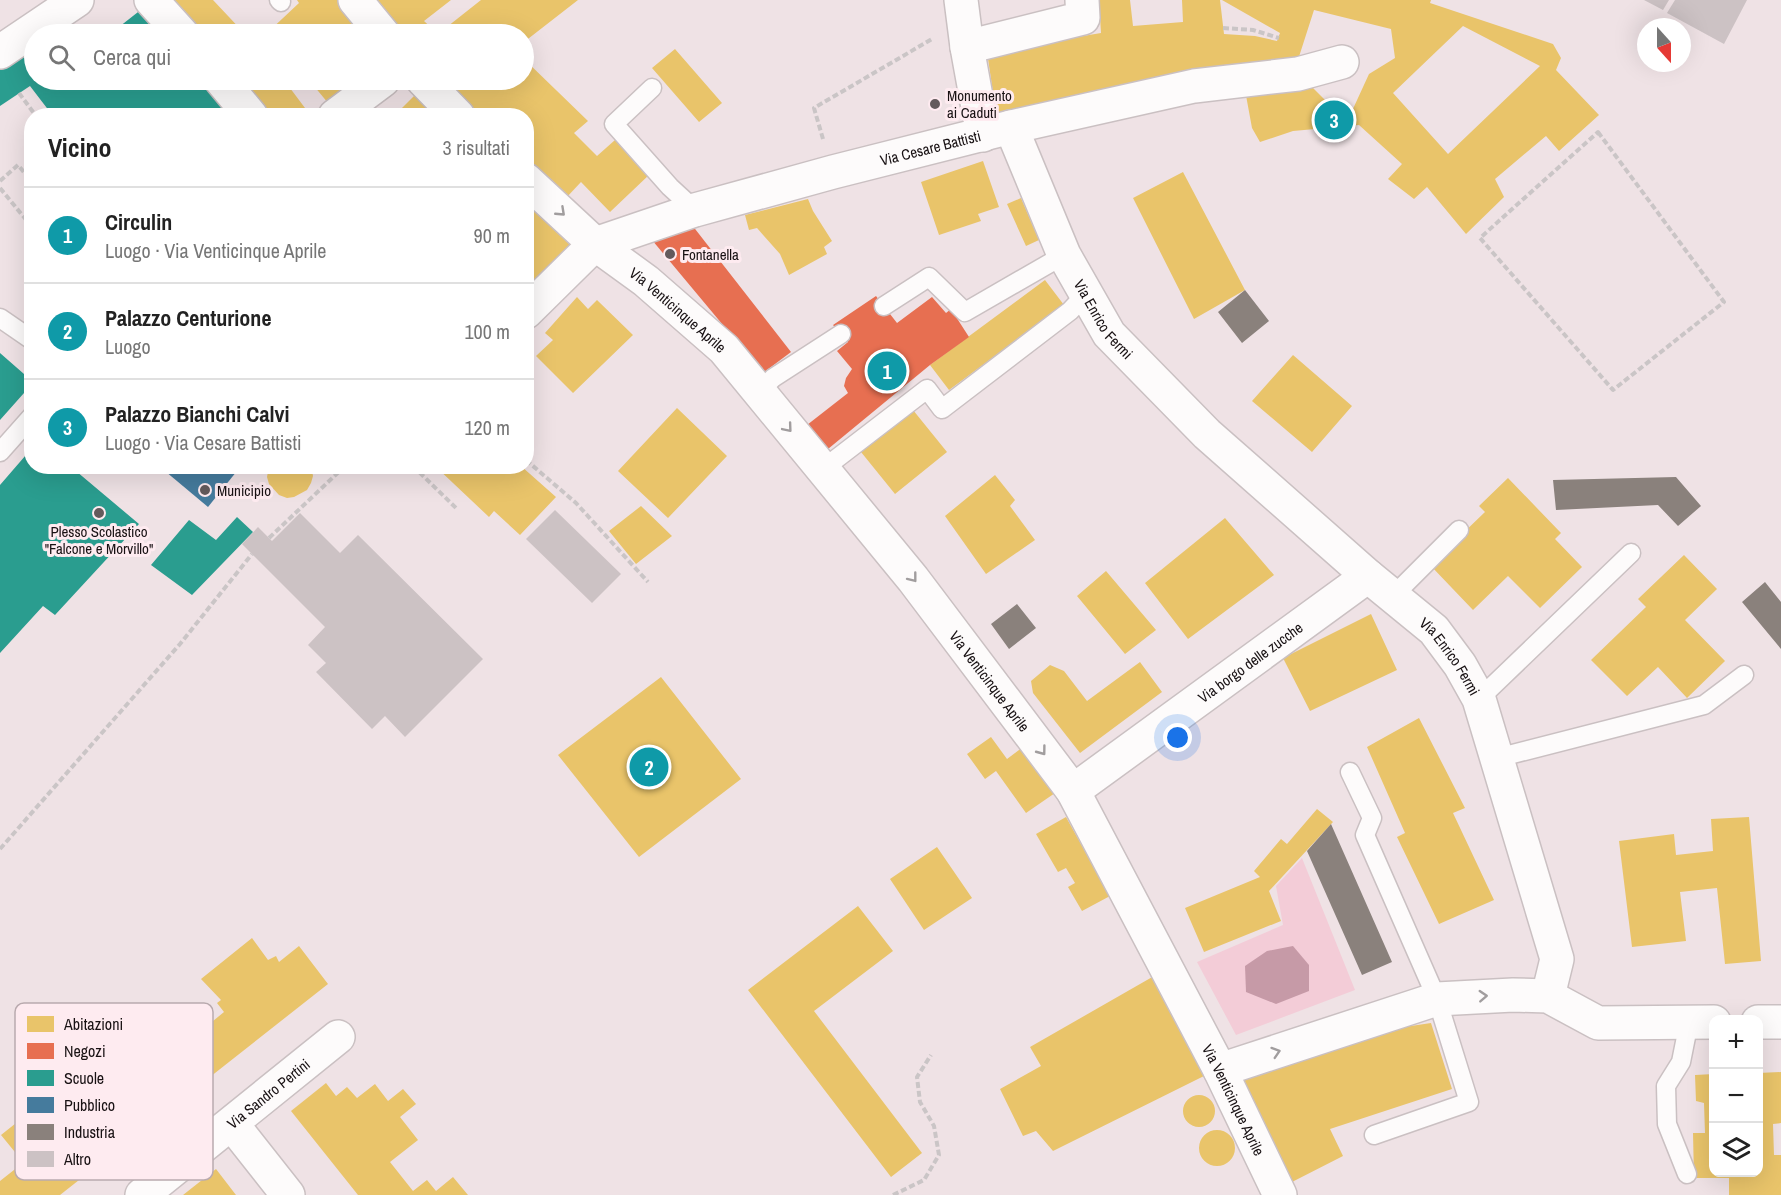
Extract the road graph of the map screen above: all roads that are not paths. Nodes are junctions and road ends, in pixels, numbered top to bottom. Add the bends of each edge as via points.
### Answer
1 (77, 0) edge
2 (151, 0) edge
3 (355, 0) edge
4 (1082, 0) edge
5 (964, 23) edge
6 (40, 24) edge
7 (173, 24) edge
8 (375, 24) edge
9 (24, 34) edge
10 (1, 49) edge
11 (1342, 62) dead end
12 (652, 88) dead end
13 (229, 90) edge
14 (370, 90) edge
15 (433, 90) edge
16 (244, 108) edge
17 (346, 108) edge
18 (450, 108) edge
19 (997, 131) junction
20 (534, 187) edge
21 (695, 210) junction
22 (595, 244) junction
23 (1064, 255) junction
24 (1086, 294) junction
25 (534, 304) edge
26 (884, 306) dead end
27 (0, 318) edge
28 (24, 334) edge
29 (841, 334) dead end
30 (759, 392) junction
31 (24, 425) edge
32 (0, 452) edge
33 (823, 469) junction
34 (1459, 530) dead end
35 (1631, 553) dead end
36 (1368, 576) junction
37 (1393, 596) junction
38 (1744, 675) dead end
39 (1479, 699) junction
40 (1497, 758) junction
41 (1350, 772) dead end
42 (1072, 790) junction
43 (1548, 996) junction
44 (1437, 999) junction
45 (1701, 1022) edge
46 (1763, 1022) edge
47 (1781, 1022) edge
48 (338, 1037) dead end
49 (1220, 1070) junction
50 (232, 1124) junction
51 (1374, 1135) dead end
52 (213, 1139) edge
53 (1687, 1174) dead end
54 (161, 1180) edge
55 (142, 1195) edge
56 (288, 1195) edge
57 (1280, 1195) edge

1 - 6 street
2 - 7 street
3 - 8 street
4 - 5 street via 1083,18
5 - 19 street, Via Enrico Fermi
9 - 10 street
11 - 19 street, Via Cesare Battisti via 1298,74 1194,86
12 - 21 lane via 614,124 670,188
13 - 16 street
14 - 17 street
15 - 18 street
19 - 21 street, Via Cesare Battisti
19 - 23 street, Via Enrico Fermi
20 -> 22 street, Via Venticinque Aprile
21 - 22 street, Via Cesare Battisti
22 - 25 street
22 - 30 street, Via Venticinque Aprile via 646,281 724,349
23 - 24 street, Via Enrico Fermi
23 - 26 lane via 965,312 929,277
24 - 33 lane via 1070,311 942,409 927,389
24 - 36 street, Via Enrico Fermi via 1109,334 1207,434
27 - 28 lane
29 - 30 lane via 773,378
30 -> 33 street, Via Venticinque Aprile
31 - 32 lane
33 -> 42 street, Via Venticinque Aprile via 913,579
34 - 37 lane
35 - 39 lane
36 - 37 street, Via Enrico Fermi
36 - 42 street, Via borgo delle zucche
37 - 39 street, Via Enrico Fermi via 1434,630
38 - 40 lane via 1704,705
39 - 40 street, Via Enrico Fermi
40 - 43 street, Via Enrico Fermi via 1557,958
41 - 44 lane via 1372,818 1365,835
42 - 49 street, Via Venticinque Aprile
44 -> 43 street
43 - 45 street via 1598,1023
49 -> 44 street
44 - 51 lane via 1469,1102
45 - 53 lane via 1666,1086 1667,1124
46 - 47 street
48 - 50 street, Via Sandro Pertini
49 - 57 street, Via Venticinque Aprile
50 - 52 street, Via Sandro Pertini
50 - 56 street
54 - 55 street, Via Sandro Pertini

